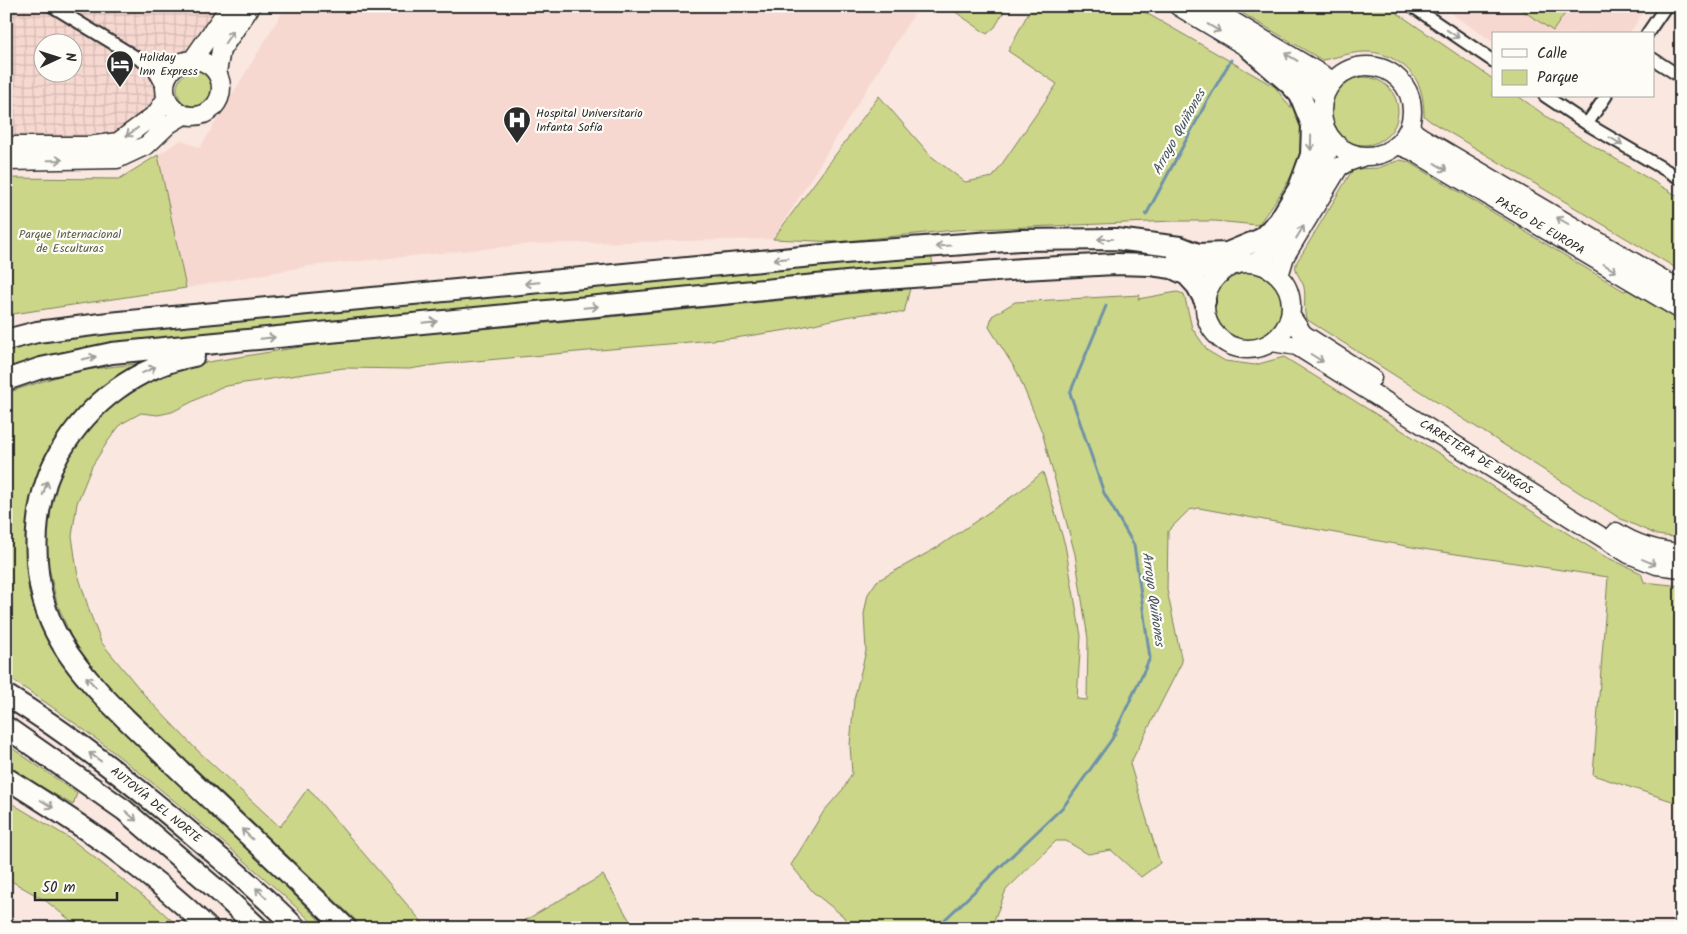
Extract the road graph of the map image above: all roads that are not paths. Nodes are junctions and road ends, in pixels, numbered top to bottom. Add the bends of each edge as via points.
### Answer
1 (52, 6) edge
2 (230, 6) edge
3 (250, 6) edge
4 (1178, 6) edge
5 (1207, 6) edge
6 (1412, 6) edge
7 (1666, 6) edge
8 (1648, 32) edge
9 (1250, 49) junction
10 (1492, 60) edge
11 (1654, 60) edge
12 (185, 61) junction
13 (152, 67) junction
14 (217, 72) junction
15 (1681, 77) edge
16 (1333, 81) junction
17 (165, 94) junction
18 (1324, 97) junction
19 (1548, 98) edge
20 (1605, 98) edge
21 (184, 115) junction
22 (1587, 124) junction
23 (1410, 126) junction
24 (1330, 138) junction
25 (1398, 145) junction
26 (6, 146) edge
27 (1362, 156) junction
28 (6, 161) edge
29 (1681, 179) edge
30 (1154, 245) junction
31 (1254, 263) junction
32 (1219, 273) junction
33 (1279, 276) junction
34 (1681, 290) edge
35 (1205, 301) junction
36 (1681, 310) edge
37 (1290, 315) junction
38 (6, 340) edge
39 (240, 341) junction
40 (1272, 342) junction
41 (6, 380) edge
42 (1681, 553) edge
43 (1681, 568) edge
44 (6, 695) edge
45 (6, 727) edge
46 (6, 778) edge
47 (208, 928) edge
48 (258, 928) edge
49 (296, 928) edge
50 (346, 928) edge

1 - 13 street
2 - 12 main road
14 -> 3 main road via 221,50
4 -> 9 main road
16 -> 5 main road
6 -> 10 street
7 - 8 street
9 - 18 main road
9 -> 30 highway via 1300,95 1312,125 1311,155 1299,188 1279,221 1261,240 1236,250 1198,254 1180,247
11 - 15 street
12 - 13 street
12 - 14 main road via 209,64
12 - 17 main road via 170,70
13 - 17 street
14 - 21 main road via 220,100 203,114
16 - 18 main road
16 - 23 main road via 1356,67 1384,69 1404,86 1410,99
17 - 21 main road via 175,110
17 -> 26 main road via 156,114 118,142 88,146
18 - 24 main road via 1322,118
19 - 22 street
20 - 22 street
28 -> 21 main road via 117,159 147,145
22 -> 29 street
23 - 25 main road
34 -> 23 main road, PASEO DE EUROPA via 1421,137
24 - 27 main road via 1344,151
24 - 31 main road via 1326,160 1273,248
25 - 27 main road via 1375,156
25 -> 36 main road, PASEO DE EUROPA
33 -> 27 main road via 1285,256 1339,167
30 - 32 highway
30 -> 38 highway via 1116,239 1020,240 855,252 118,322 37,332
31 - 32 main road via 1241,263
31 - 33 main road
32 - 35 main road via 1207,291
33 - 37 main road via 1288,292
39 -> 35 highway via 857,282 1115,264 1172,268 1187,275
35 - 40 main road via 1205,315 1220,339 1245,349 1259,348
37 - 40 main road
37 - 42 main road, CARRETERA DE BURGOS via 1303,334 1631,542
41 -> 39 highway via 41,368 112,354
50 -> 39 highway via 124,717 79,669 60,642 47,614 39,576 37,536 44,489 56,459 84,417 104,397 148,369 217,351
40 -> 43 main road, CARRETERA DE BURGOS via 1297,346 1629,554 1657,565
49 -> 44 highway, AUTOVÍA DEL NORTE via 254,887 135,786
45 -> 48 highway, AUTOVÍA DEL NORTE via 124,810
46 -> 47 highway via 75,821 195,914

